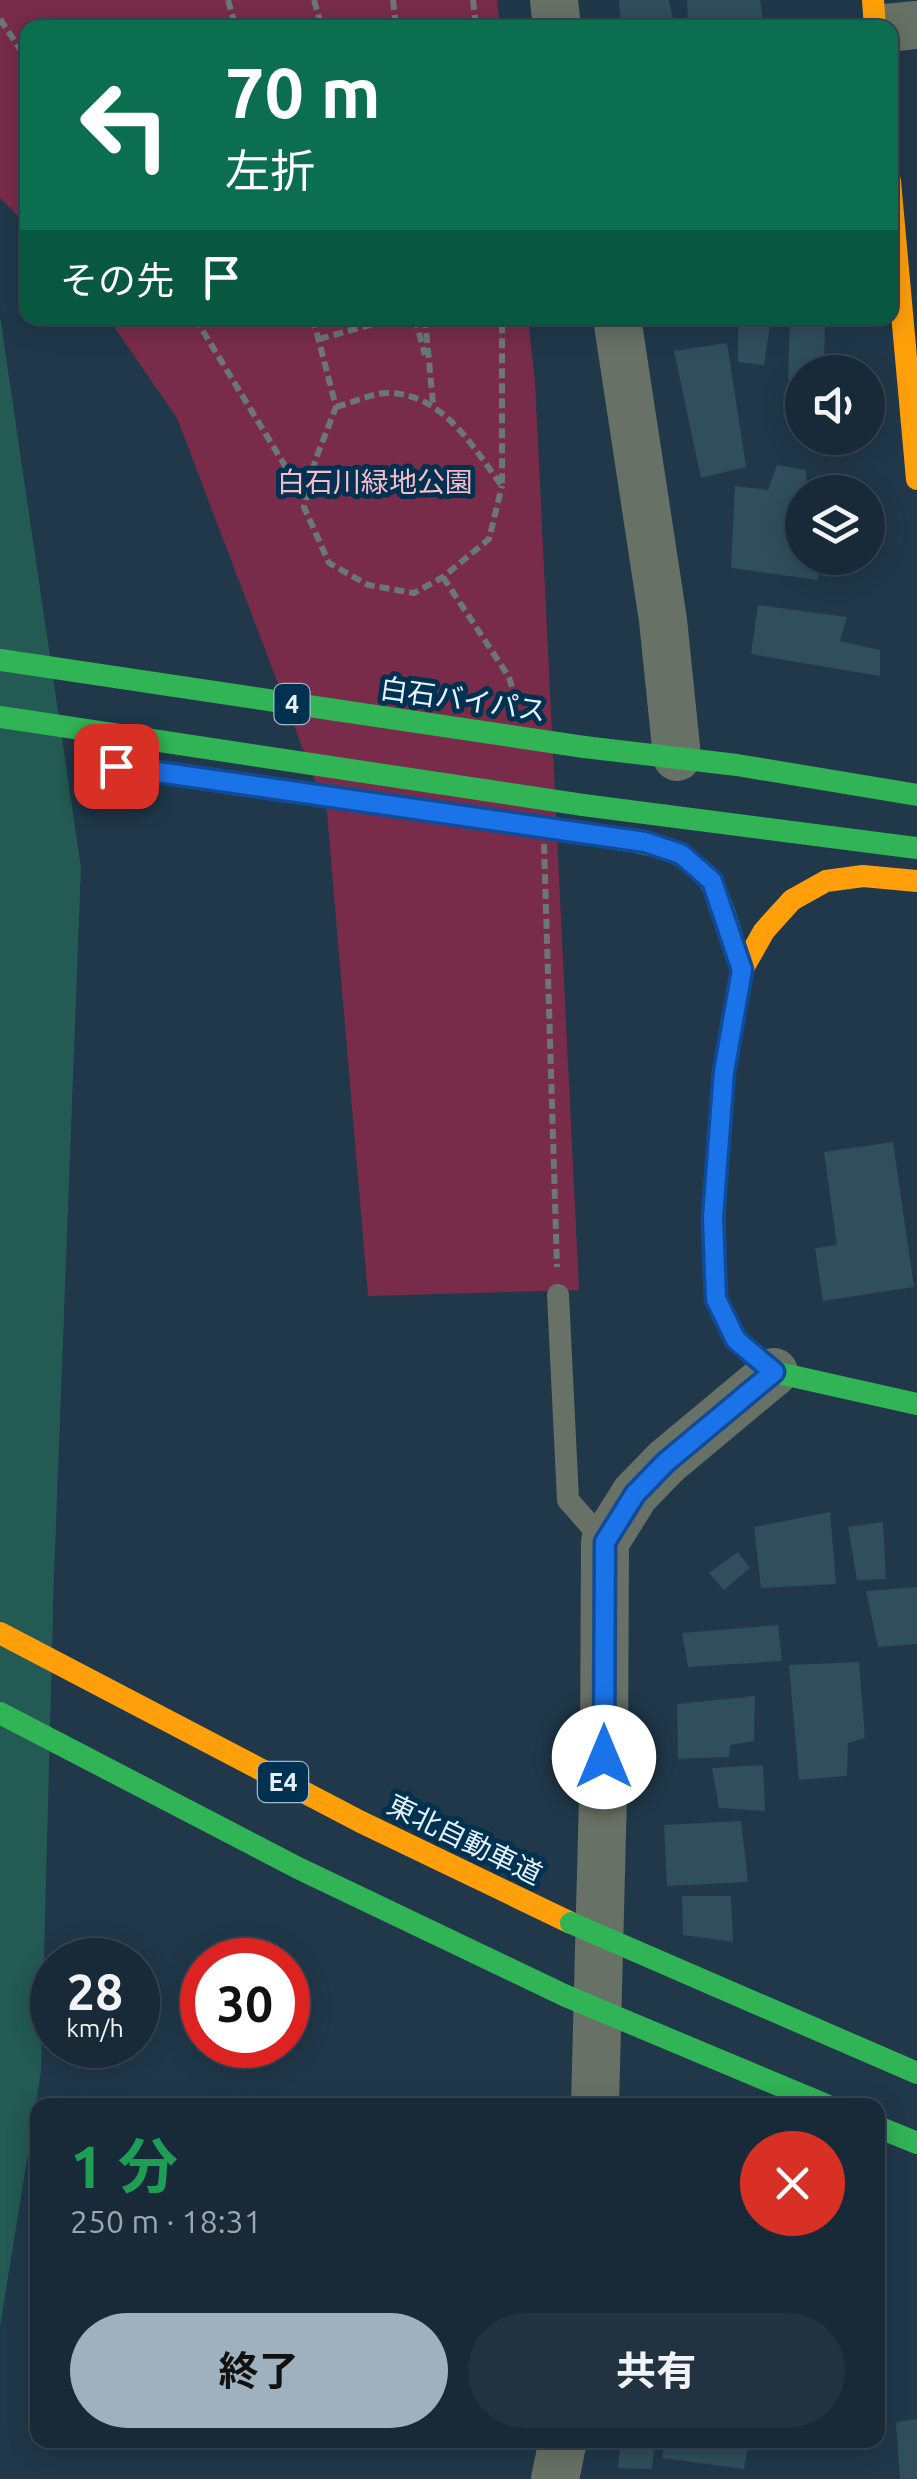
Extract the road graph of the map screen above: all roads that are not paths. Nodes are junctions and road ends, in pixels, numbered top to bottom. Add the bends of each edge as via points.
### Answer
1 (898, 252) edge
2 (617, 325) edge
3 (913, 385) edge
4 (917, 479) edge
5 (0, 660) edge
6 (0, 717) edge
7 (677, 757) junction
8 (876, 764) dead end
9 (737, 765) junction
10 (908, 793) edge
11 (582, 834) dead end
12 (914, 848) edge
13 (913, 880) edge
14 (742, 970) junction
15 (558, 1295) road end
16 (774, 1372) junction
17 (917, 1404) edge
18 (605, 1542) junction
19 (0, 1632) edge
20 (0, 1712) edge
21 (917, 2073) edge
22 (595, 2098) edge
23 (809, 2098) edge
24 (885, 2129) edge
25 (917, 2143) edge
26 (561, 2448) edge
27 (555, 2479) edge

1 - 3 highway
2 - 7 street
3 - 4 highway
5 - 7 highway, 白石バイパス / 4, bridge
6 - 12 highway, 4, bridge
7 - 9 highway, 白石バイパス / 4
8 - 9 highway
9 - 10 highway, 白石バイパス / 4
11 - 14 highway via 681,854 712,881
13 - 14 highway via 826,881 792,900
14 - 16 highway via 724,1072 713,1217 716,1299 736,1340
15 - 18 lane via 568,1500
16 - 17 highway
16 - 18 street via 666,1462 635,1494
18 - 22 street
19 - 21 highway, 東北自動車道 / E4, bridge via 379,1831 571,1923
20 - 23 highway, E4, bridge via 298,1868 566,1996
24 - 25 highway
26 - 27 street

